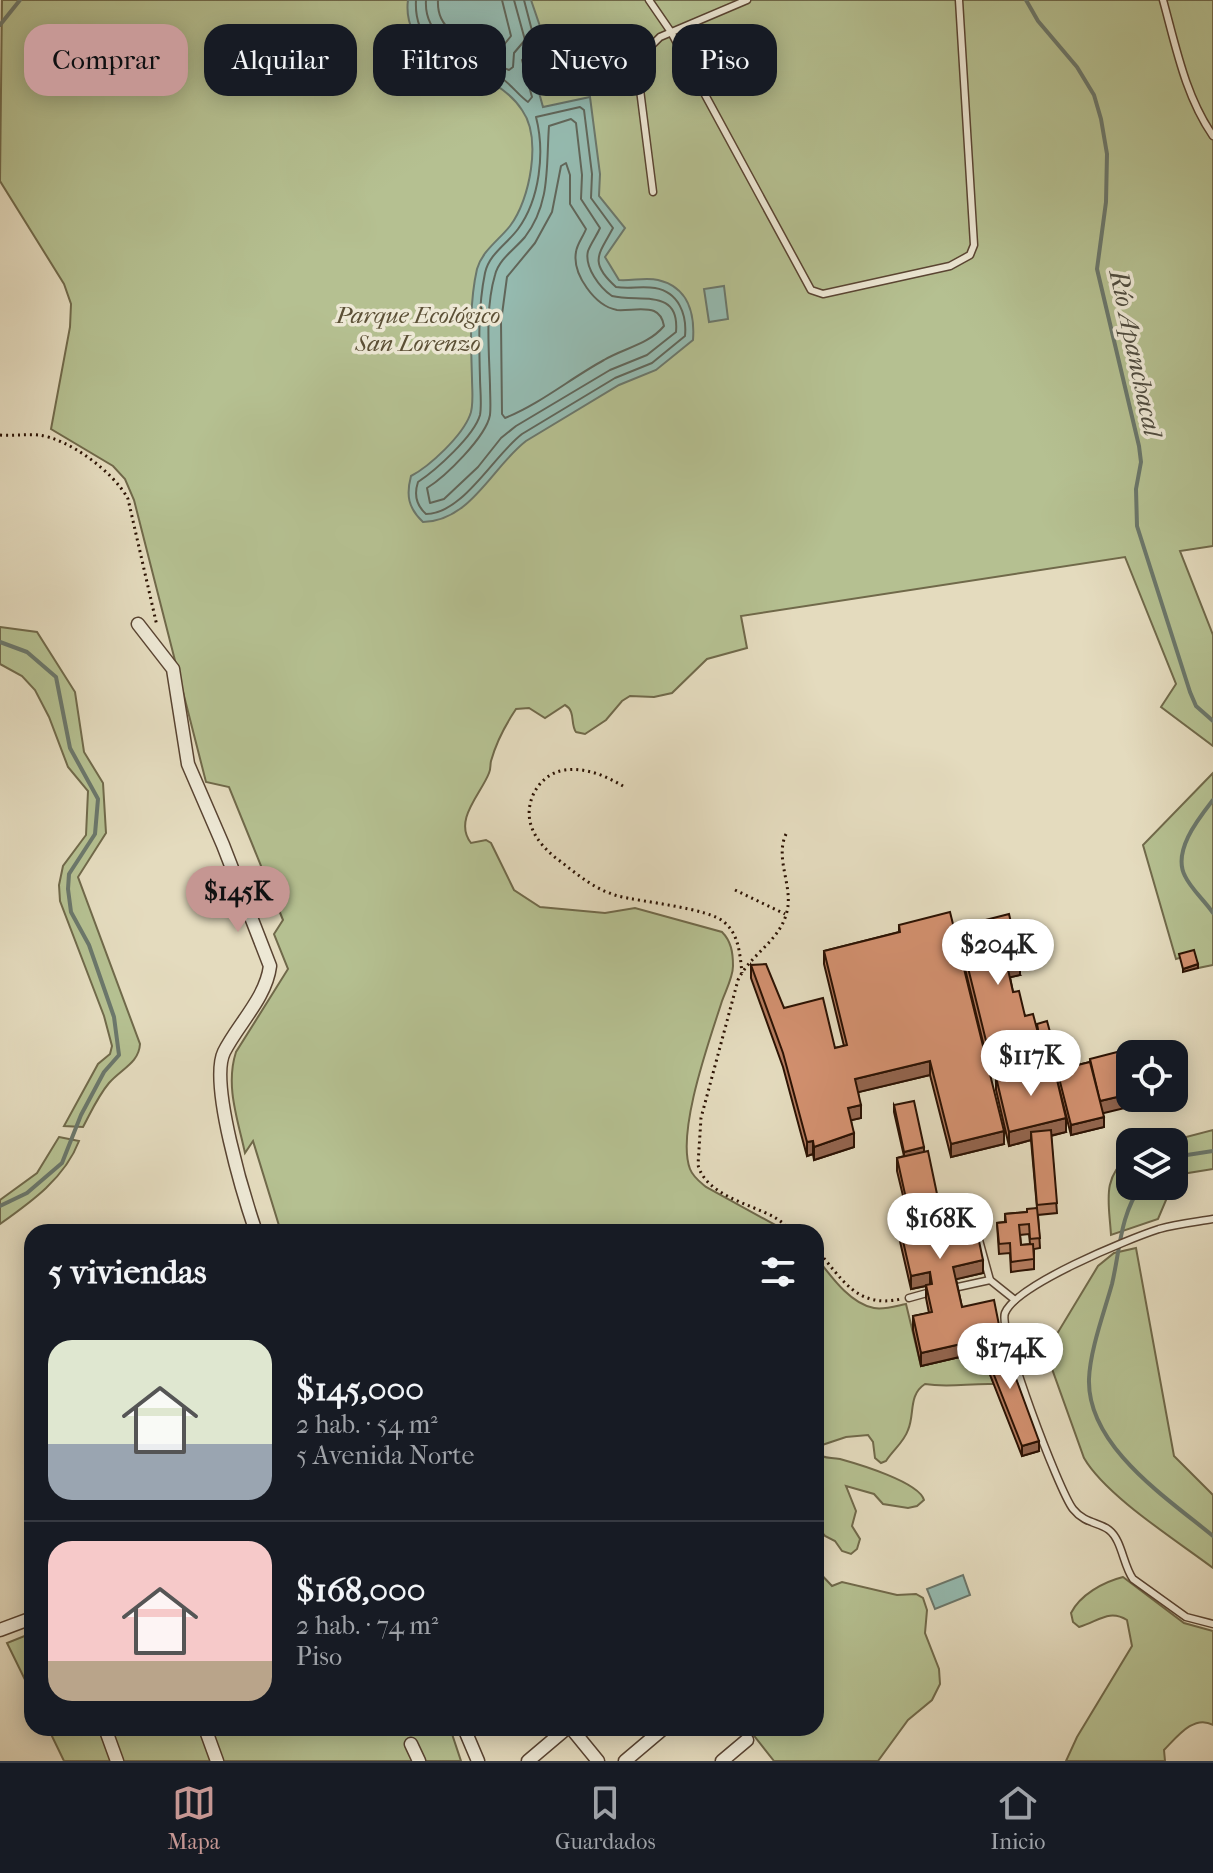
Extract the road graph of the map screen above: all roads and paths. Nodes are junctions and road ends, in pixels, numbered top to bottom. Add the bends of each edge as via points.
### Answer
1 (649, 0) edge
2 (747, 0) edge
3 (959, 0) edge
4 (1163, 0) edge
5 (671, 32) junction
6 (1213, 136) edge
7 (653, 192) dead end
8 (0, 435) edge
9 (138, 624) dead end
10 (158, 628) dead end
11 (623, 786) dead end
12 (786, 834) dead end
13 (735, 890) dead end
14 (786, 915) junction
15 (742, 973) junction
16 (1213, 1219) edge
17 (254, 1224) edge
18 (784, 1224) edge
19 (976, 1229) edge
20 (824, 1259) edge
21 (990, 1280) junction
22 (958, 1287) edge
23 (927, 1293) edge
24 (909, 1298) joint
25 (1015, 1300) junction
26 (24, 1621) edge
27 (1213, 1624) edge
28 (0, 1630) edge
29 (108, 1736) edge
30 (208, 1736) edge
31 (469, 1736) edge
32 (559, 1736) edge
33 (576, 1736) edge
34 (655, 1736) edge
35 (747, 1740) dead end
36 (411, 1744) dead end
37 (117, 1761) edge
38 (217, 1761) edge
39 (419, 1761) edge
40 (478, 1761) edge
41 (528, 1761) edge
42 (598, 1761) edge
43 (625, 1761) edge
44 (722, 1761) edge

1 - 5 lane
2 - 5 lane
3 - 5 lane via 974,245 970,255 950,266 823,294 811,290
4 - 6 lane via 1189,92
5 - 7 lane via 660,37 637,66
8 - 10 path via 56,439 121,486
9 - 17 street via 173,669 188,764 270,966 266,985 219,1065 235,1164
11 - 15 path via 587,771 567,769 550,775 531,798 532,832 544,849 590,885 724,921 739,949
12 - 14 path via 781,847
13 - 14 path
14 - 15 path via 776,935
15 - 18 path via 701,1118 698,1165 713,1186
16 - 25 lane via 1163,1228 1116,1245
19 - 21 lane
20 - 24 path via 843,1283 866,1299 885,1303
21 - 22 lane
21 - 25 lane
23 - 24 lane
25 - 27 lane via 1004,1319 1009,1347 1057,1481 1074,1511 1109,1529 1133,1579 1186,1617
26 - 28 street
29 - 37 street
30 - 38 street
31 - 40 street
32 - 41 street
33 - 42 street
34 - 43 street
35 - 44 street
36 - 39 street

